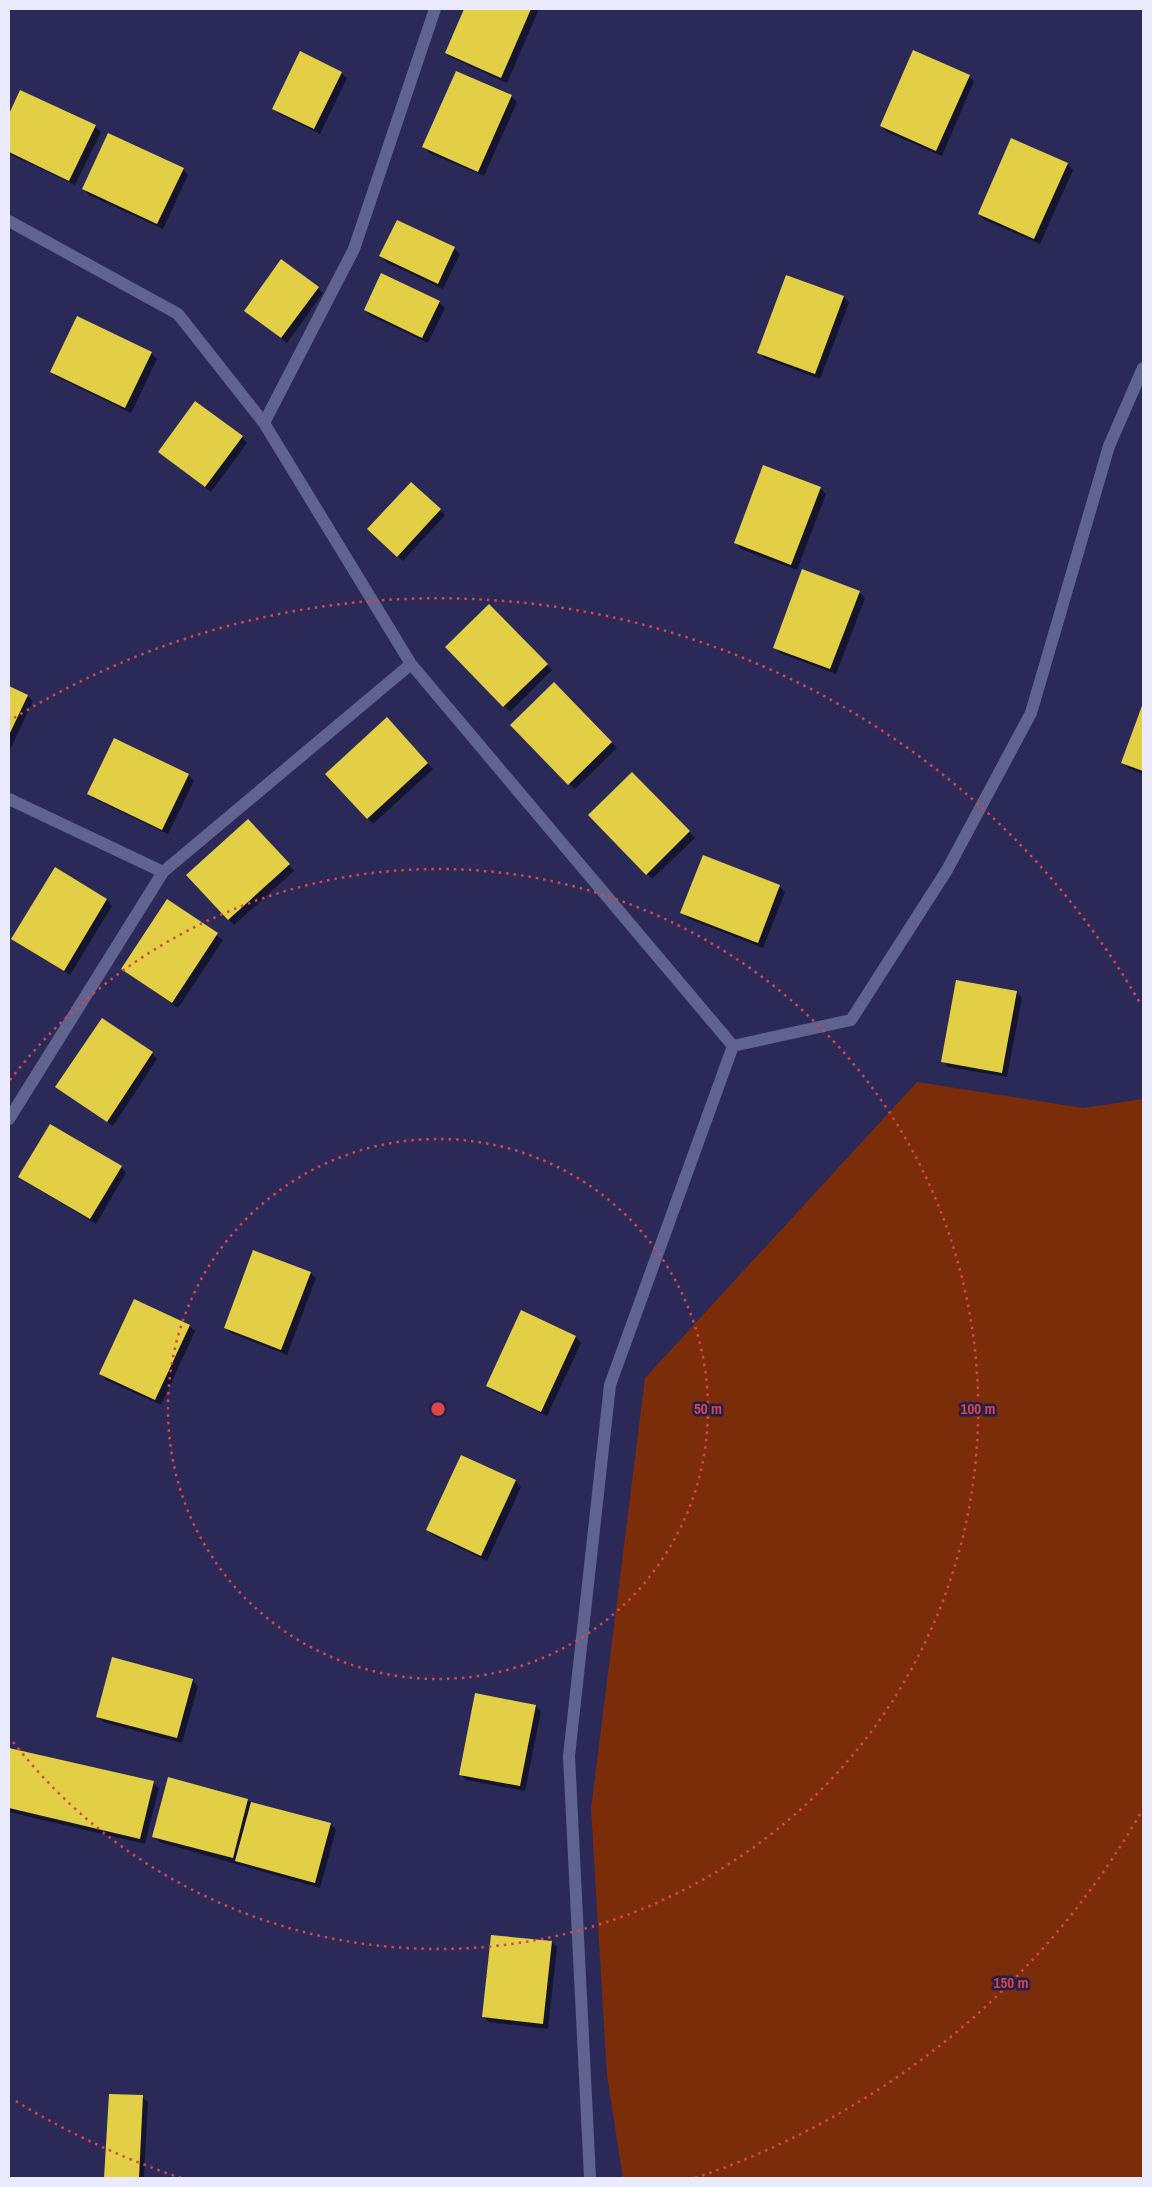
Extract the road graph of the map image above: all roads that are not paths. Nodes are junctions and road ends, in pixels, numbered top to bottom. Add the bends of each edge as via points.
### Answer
1 (435, 9) edge
2 (9, 221) edge
3 (1143, 368) edge
4 (264, 423) junction
5 (410, 664) junction
6 (9, 799) edge
7 (163, 872) junction
8 (733, 1046) junction
9 (9, 1119) edge
10 (590, 2178) edge

1 - 4 street via 354,249
2 - 4 street via 178,314
3 - 8 street via 1109,446 1031,714 947,870 851,1020
4 - 5 street
5 - 7 street
5 - 8 street
6 - 7 street
7 - 9 street
8 - 10 street via 610,1385 569,1756

